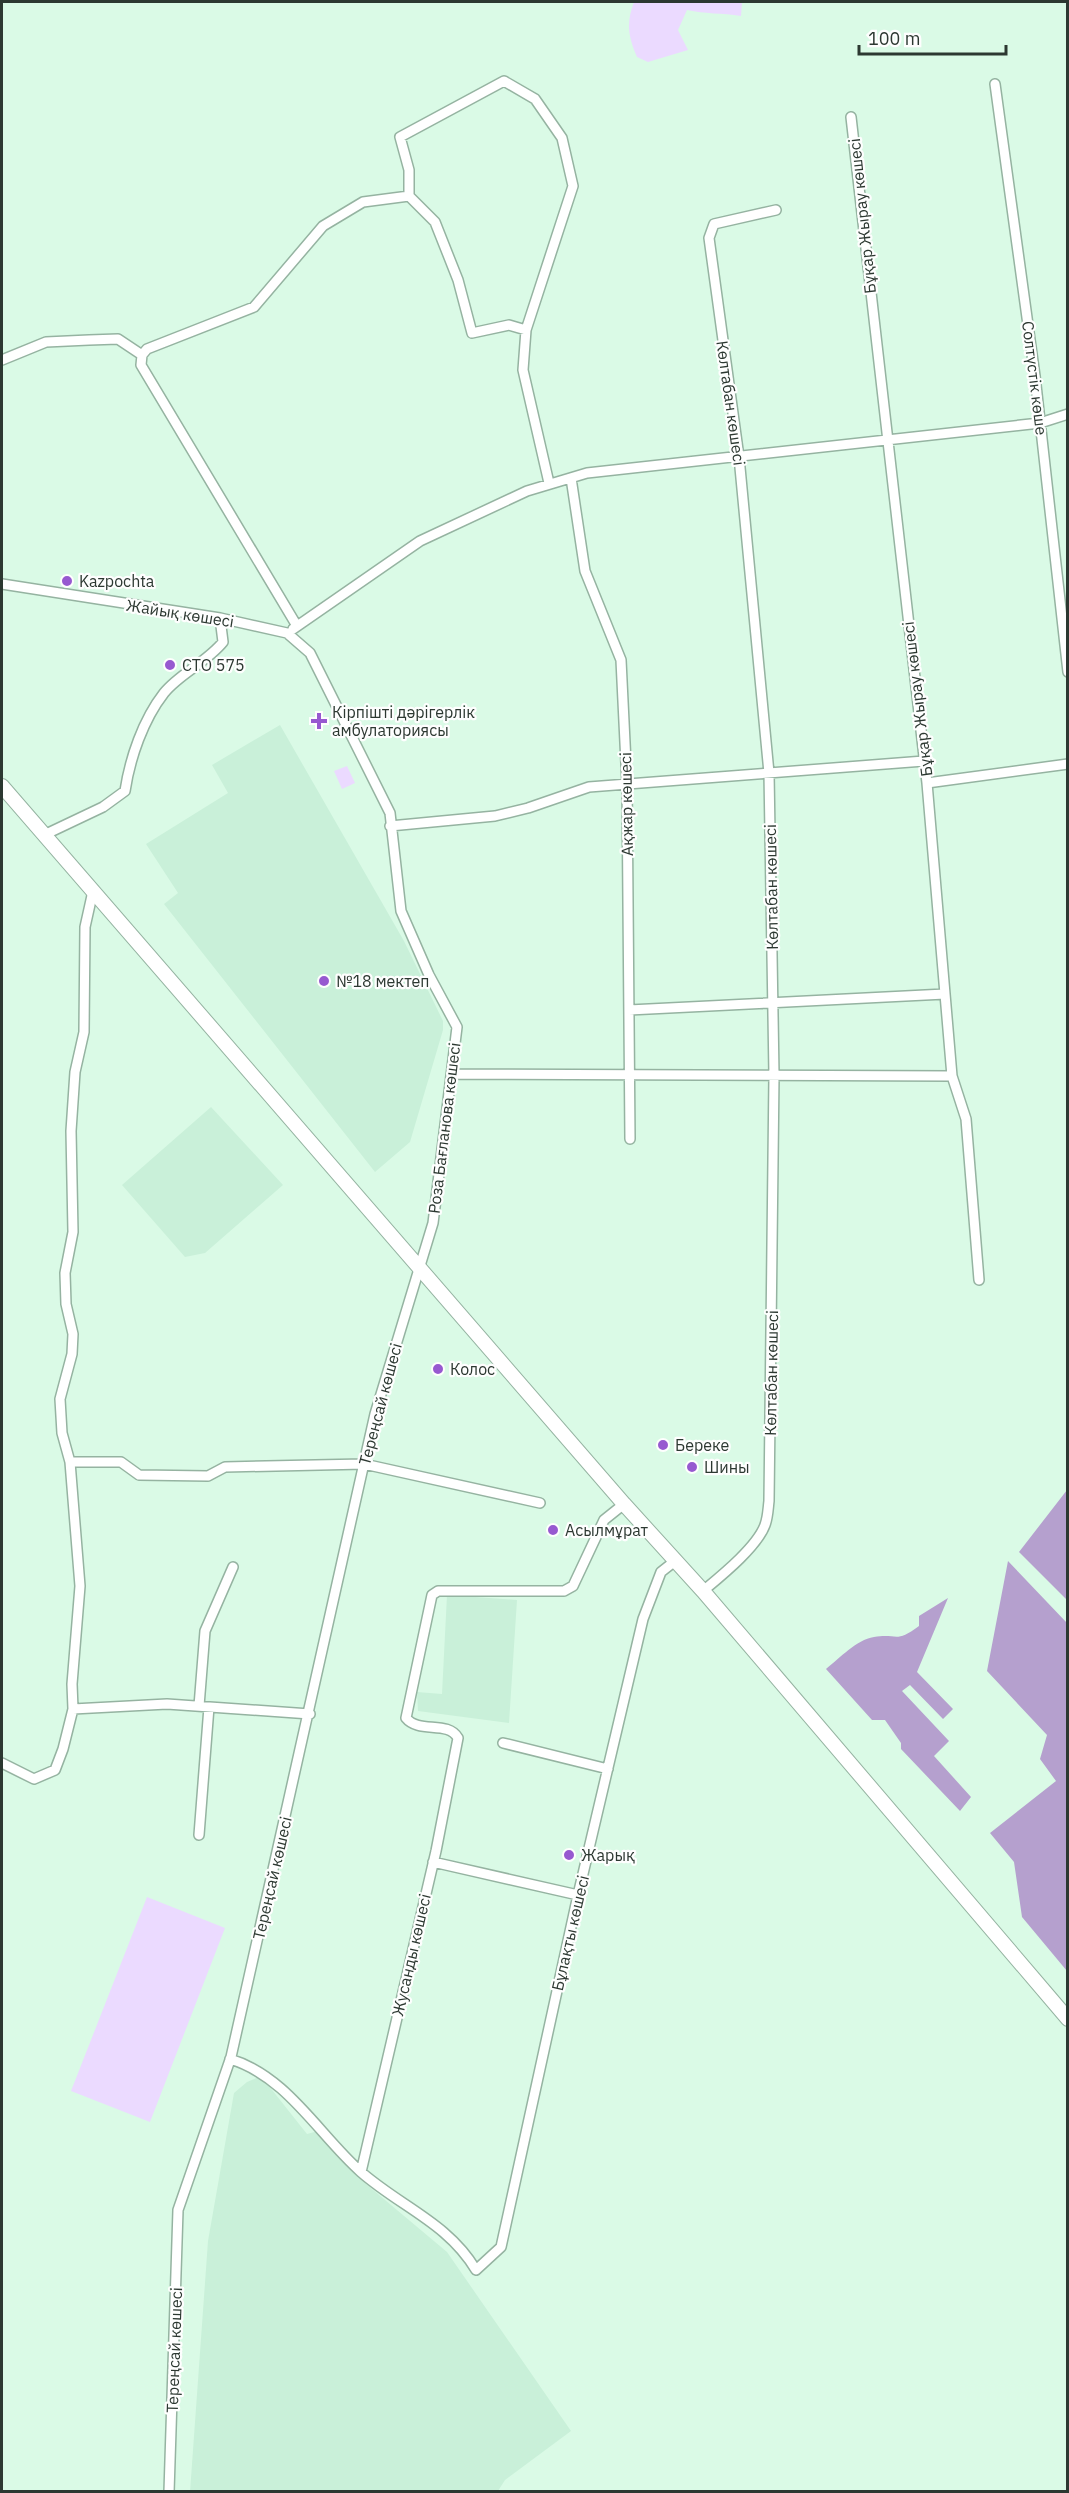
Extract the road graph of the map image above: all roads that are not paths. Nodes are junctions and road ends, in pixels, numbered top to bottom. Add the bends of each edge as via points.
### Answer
1 (995, 84) dead end
2 (851, 117) dead end
3 (410, 196) junction
4 (776, 210) dead end
5 (526, 330) junction
6 (142, 355) junction
7 (2, 360) edge
8 (1068, 414) edge
9 (1040, 423) junction
10 (886, 441) junction
11 (739, 457) junction
12 (571, 478) junction
13 (549, 483) junction
14 (2, 584) edge
15 (220, 618) junction
16 (297, 626) junction
17 (287, 633) junction
18 (1068, 672) edge
19 (924, 761) junction
20 (1068, 764) edge
21 (769, 773) junction
22 (927, 783) junction
23 (627, 784) junction
24 (2, 786) edge
25 (390, 826) junction
26 (44, 835) junction
27 (93, 891) junction
28 (945, 994) junction
29 (773, 1002) junction
30 (629, 1010) junction
31 (453, 1074) junction
32 (630, 1075) junction
33 (774, 1075) junction
34 (952, 1076) junction
35 (630, 1139) dead end
36 (420, 1269) junction
37 (979, 1280) dead end
38 (70, 1462) junction
39 (364, 1464) junction
40 (540, 1503) dead end
41 (624, 1504) junction
42 (675, 1561) junction
43 (233, 1567) dead end
44 (703, 1591) junction
45 (204, 1707) junction
46 (73, 1709) junction
47 (310, 1714) junction
48 (503, 1743) dead end
49 (2, 1763) edge
50 (608, 1769) junction
51 (199, 1835) dead end
52 (433, 1862) junction
53 (578, 1895) junction
54 (1068, 2019) edge
55 (230, 2059) junction
56 (361, 2172) junction
57 (169, 2492) edge

1 - 9 street, Солтүстік көше
2 - 10 street, Бұқар Жырау көшесі
3 - 5 street via 435,222 458,280 472,333 509,326
3 - 5 street via 409,170 400,137 504,81 536,99 562,138 573,186
3 - 6 street via 363,202 323,226 254,306 147,349
4 - 11 street, Көлтабан көшесі via 714,224 709,238
5 - 13 street via 523,370
6 - 7 street via 118,339 89,340 46,342
6 - 16 street via 141,365
8 - 9 street
9 - 10 street
9 - 18 street, Солтүстік көше
10 - 11 street
10 - 19 street, Бұқар Жырау көшесі
11 - 12 street via 586,473
11 - 21 street, Көлтабан көшесі
12 - 13 street
12 - 23 street, Ақжар көшесі via 585,571 621,660
13 - 16 street via 420,541
14 - 15 street, Жайық көшесі
15 - 17 street, Жайық көшесі
15 - 26 street via 224,642 165,692 137,747 125,791 102,807
16 - 17 street
17 - 25 street, Роза Бағланова көшесі via 309,653 390,813
19 - 21 street
19 - 22 street, Бұқар Жырау көшесі
20 - 22 street
21 - 23 street
21 - 29 street, Көлтабан көшесі
22 - 28 street, Бұқар Жырау көшесі
23 - 25 street via 589,786 495,816
23 - 30 street, Ақжар көшесі
24 - 26 main road
25 - 31 street, Роза Бағланова көшесі via 401,911 457,1028
26 - 27 main road
27 - 36 main road
27 - 38 street via 85,927 84,1032 75,1072 71,1131 73,1232 64,1273 66,1304 74,1334 60,1399 62,1433
28 - 29 street
28 - 34 street, Бұқар Жырау көшесі
29 - 30 street
29 - 33 street, Көлтабан көшесі
30 - 32 street, Ақжар көшесі
31 - 32 street
31 - 36 street, Роза Бағланова көшесі via 433,1223
32 - 33 street
32 - 35 street, Ақжар көшесі
33 - 34 street
33 - 44 street, Көлтабан көшесі via 769,1501 765,1525 758,1537
34 - 37 street, Бұқар Жырау көшесі via 966,1119
36 - 39 street, Тереңсай көшесі via 375,1414
36 - 41 main road
38 - 39 street via 121,1462 140,1475 208,1476 225,1467
38 - 46 street via 80,1586
39 - 40 street
39 - 47 street, Тереңсай көшесі
41 - 42 main road
41 - 52 street, Жусанды көшесі via 604,1520 573,1586 564,1591 432,1594 406,1718 414,1725 449,1730 458,1737
42 - 44 main road
42 - 50 street, Бұлақты көшесі via 661,1572 644,1619
43 - 45 street via 205,1631
44 - 54 main road
45 - 46 street via 167,1704
45 - 47 street
45 - 51 street
46 - 49 street via 55,1770 34,1779
47 - 55 street, Тереңсай көшесі
48 - 50 street
50 - 53 street, Бұлақты көшесі
52 - 53 street
52 - 56 street, Жусанды көшесі
53 - 56 street, Бұлақты көшесі via 501,2247 476,2270 463,2248 440,2228
55 - 56 street via 255,2068 286,2094
55 - 57 street, Тереңсай көшесі via 178,2210

